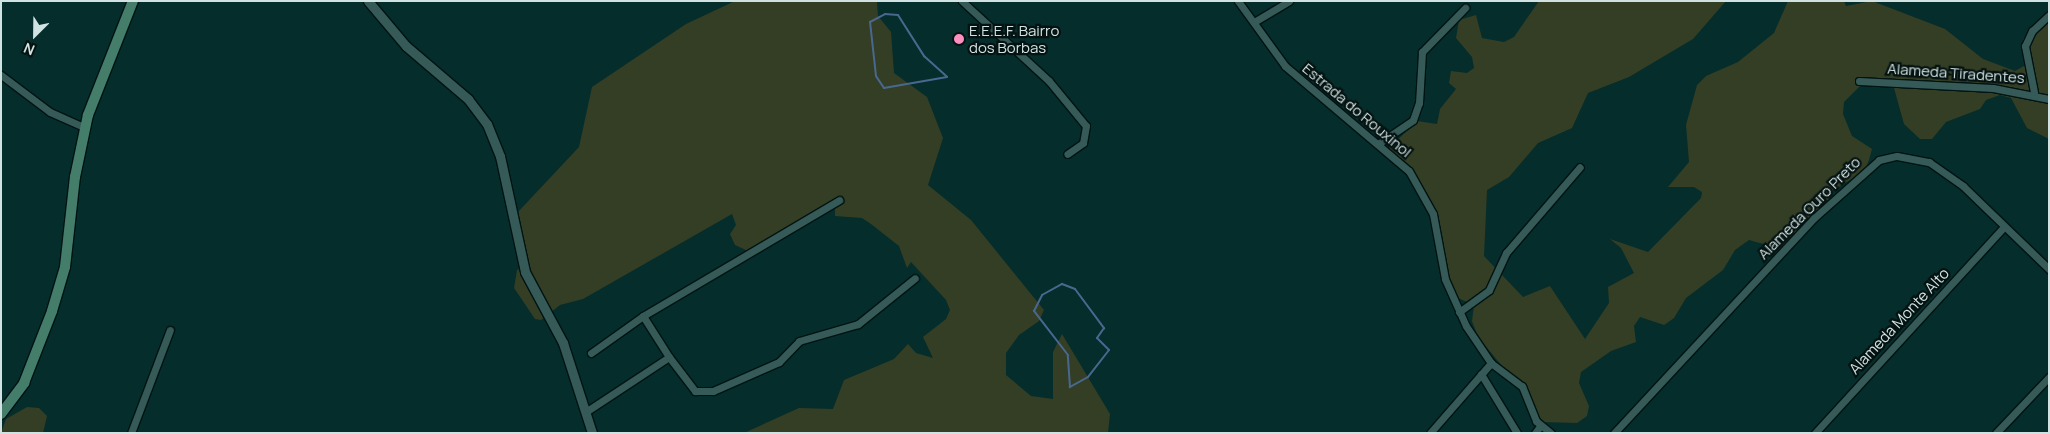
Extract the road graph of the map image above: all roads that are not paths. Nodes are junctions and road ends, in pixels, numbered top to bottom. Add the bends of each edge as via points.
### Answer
1 (133, 1) edge
2 (368, 1) edge
3 (962, 1) edge
4 (1238, 1) edge
5 (1289, 1) edge
6 (1465, 8) dead end
7 (2049, 15) edge
8 (1254, 22) junction
9 (1, 75) edge
10 (1860, 81) dead end
11 (2034, 92) junction
12 (2049, 99) edge
13 (86, 128) junction
14 (1378, 144) junction
15 (1067, 154) dead end
16 (1580, 167) dead end
17 (839, 200) dead end
18 (2004, 227) junction
19 (2049, 269) edge
20 (914, 278) dead end
21 (1459, 312) junction
22 (643, 316) junction
23 (170, 330) dead end
24 (591, 353) dead end
25 (669, 357) junction
26 (1491, 363) junction
27 (1481, 374) junction
28 (2049, 377) edge
29 (587, 411) junction
30 (1, 414) edge
31 (1538, 430) edge
32 (131, 433) edge
33 (592, 433) edge
34 (1430, 433) edge
35 (1517, 433) edge
36 (1551, 433) edge
37 (1614, 433) edge
38 (1815, 433) edge
39 (1996, 433) edge

1 - 13 main road
2 - 29 street via 406,46 468,99 488,124 500,156 526,272 563,343
3 - 15 street via 977,20 1050,81 1086,126 1083,143
4 - 8 street, Estrada do Rouxinol
5 - 8 street
6 - 14 street via 1422,52 1419,102 1412,120
7 - 11 street via 2032,31 2025,46
8 - 14 street, Estrada do Rouxinol via 1285,66
9 - 13 street via 50,112
10 - 11 street, Alameda Tiradentes
11 - 12 street, Alameda Tiradentes
13 - 30 main road via 59,288 27,376
14 - 21 street, Estrada do Rouxinol via 1409,172 1428,202 1445,279
16 - 21 street via 1506,253 1489,290
17 - 22 street
18 - 19 street, Alameda Ouro Preto
18 - 37 street, Alameda Ouro Preto via 1963,186 1930,162 1897,156 1879,160 1814,218
18 - 38 street, Alameda Monte Alto
20 - 25 street via 851,328 799,341 780,362 707,394 695,391
21 - 26 street, Estrada do Rouxinol
22 - 24 street
22 - 25 street
23 - 32 street
25 - 29 street
26 - 27 street
26 - 31 street, Estrada do Rouxinol via 1522,386
27 - 34 street
27 - 35 street
28 - 39 street
29 - 33 street
31 - 36 street

